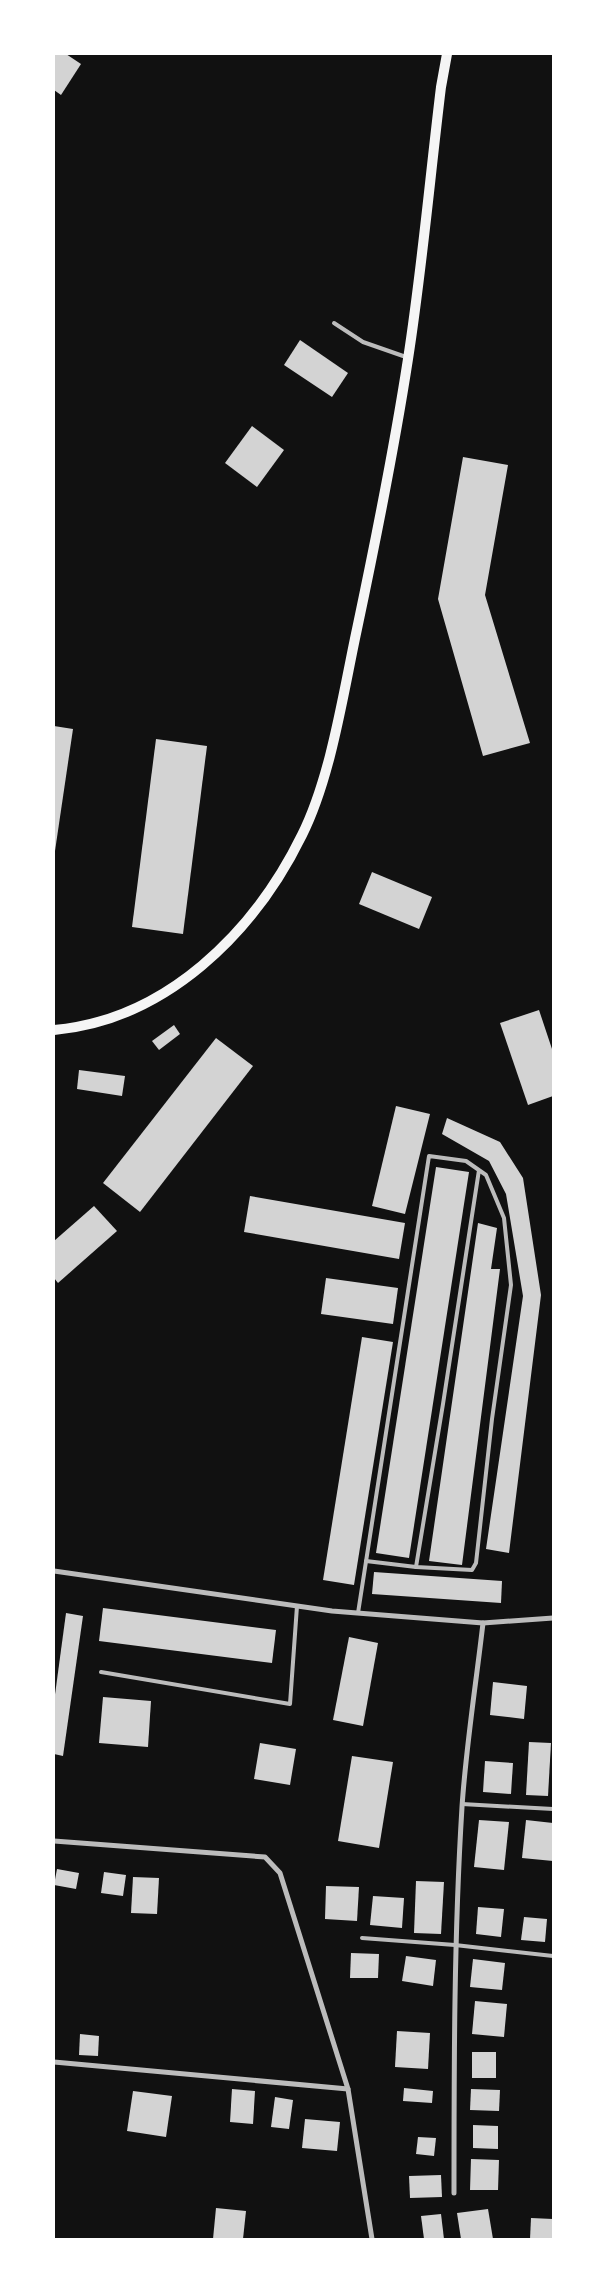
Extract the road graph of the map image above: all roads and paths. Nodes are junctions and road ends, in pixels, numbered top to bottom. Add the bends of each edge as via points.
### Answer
1 (447, 54) edge
2 (334, 324) dead end
3 (408, 357) junction
4 (54, 1030) edge
5 (479, 1170) junction
6 (366, 1561) junction
7 (416, 1567) junction
8 (54, 1571) edge
9 (297, 1606) junction
10 (358, 1613) junction
11 (553, 1618) edge
12 (483, 1623) junction
13 (100, 1672) dead end
14 (462, 1804) junction
15 (553, 1809) edge
16 (54, 1841) edge
17 (362, 1938) dead end
18 (455, 1945) junction
19 (553, 1956) edge
20 (54, 2062) edge
21 (348, 2089) junction
22 (454, 2193) dead end
23 (372, 2239) edge

1 - 3 main road
2 - 3 lane via 362,342
3 - 4 main road via 386,491 338,718 320,789 302,834 283,870 256,909 232,938 197,970 162,995 110,1020
5 - 6 lane via 466,1161 429,1156
5 - 7 lane
5 - 7 lane via 486,1175 504,1218 511,1285 476,1563 472,1570
6 - 7 lane
6 - 10 lane
8 - 9 street
9 - 10 street
9 - 13 lane via 290,1704
10 - 12 street
11 - 12 street
12 - 14 street
14 - 15 lane
14 - 18 street
16 - 21 street via 265,1857 280,1873
17 - 18 lane
18 - 19 lane
18 - 22 street
20 - 21 street
21 - 23 street

